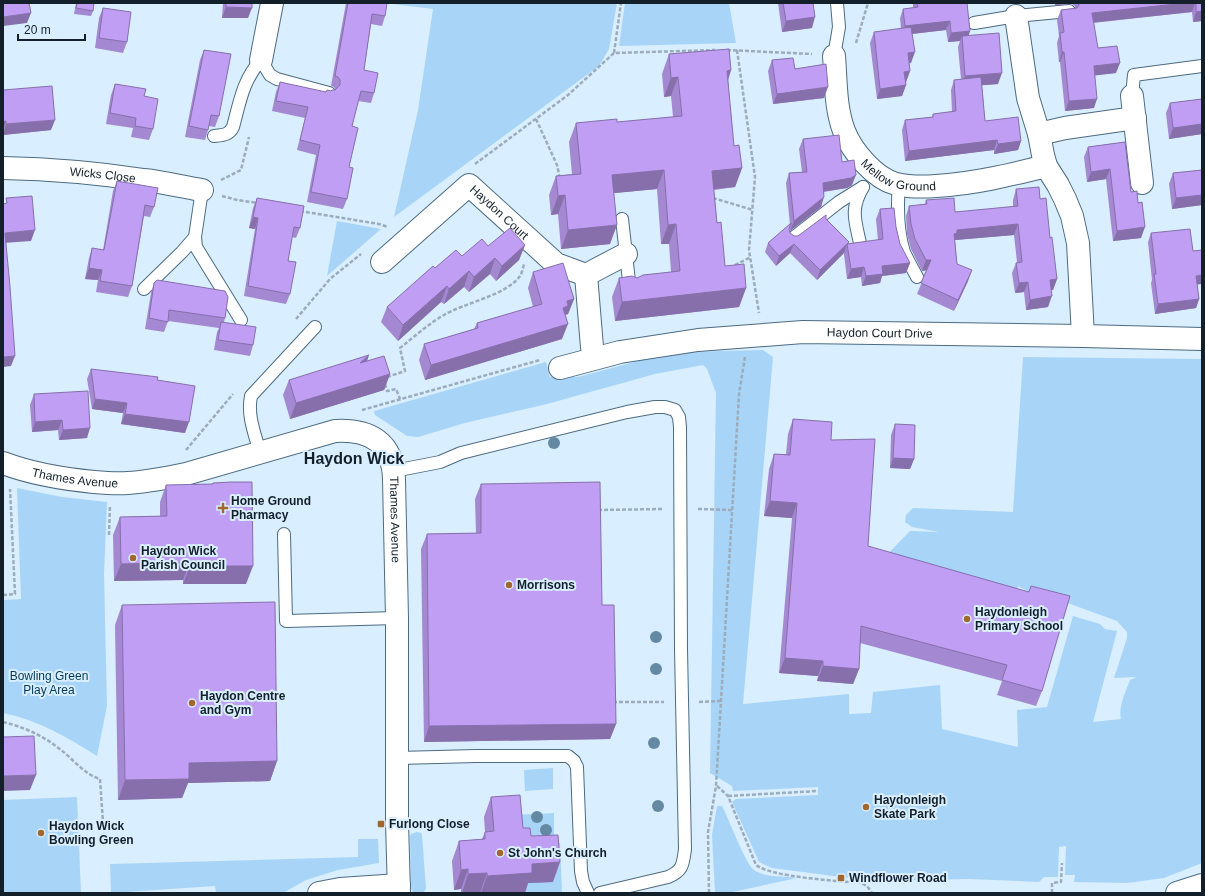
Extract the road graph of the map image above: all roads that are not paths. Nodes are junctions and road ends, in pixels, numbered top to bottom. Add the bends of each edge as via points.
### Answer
1 (272, 3) edge
2 (837, 3) edge
3 (1069, 11) edge
4 (1016, 16) junction
5 (974, 23) dead end
6 (834, 56) joint
7 (261, 60) junction
8 (1202, 66) edge
9 (330, 93) edge
10 (1132, 96) joint
11 (1135, 118) junction
12 (1039, 134) junction
13 (214, 136) dead end
14 (1046, 166) junction
15 (3, 168) edge
16 (868, 179) junction
17 (1142, 183) dead end
18 (899, 184) junction
19 (202, 190) joint
20 (622, 219) dead end
21 (195, 237) junction
22 (793, 238) edge
23 (860, 243) edge
24 (626, 254) junction
25 (382, 262) dead end
26 (586, 275) junction
27 (917, 277) dead end
28 (144, 289) dead end
29 (630, 290) edge
30 (241, 320) dead end
31 (315, 327) dead end
32 (1083, 336) junction
33 (1202, 339) edge
34 (594, 358) junction
35 (560, 368) dead end
36 (260, 453) junction
37 (3, 463) edge
38 (394, 471) junction
39 (284, 534) dead end
40 (398, 618) junction
41 (398, 758) junction
42 (1202, 885) edge
43 (399, 889) edge
44 (319, 893) edge
45 (588, 893) edge
46 (600, 893) edge
47 (1177, 893) edge

1 - 7 street
2 - 6 lane via 839,27
3 - 4 lane
4 - 5 lane
4 - 12 street via 1028,98
6 - 16 street, Mellow Ground via 837,100 844,131 859,155
7 - 9 lane via 270,75 277,79
7 - 13 lane via 244,88 234,126 230,132
8 - 10 lane via 1134,75
10 - 11 street
11 - 12 street
11 - 17 street
12 - 14 street
14 - 18 street, Mellow Ground via 964,184 926,187
14 - 32 street via 1065,199 1075,228
15 - 19 street, Wicks Close via 83,173
16 - 18 street, Mellow Ground via 887,180
16 - 22 lane
16 - 23 lane via 854,206
18 - 27 lane via 897,209 902,242
19 - 21 lane
20 - 24 lane
21 - 28 lane
21 - 30 lane via 196,247
24 - 26 street
24 - 29 lane
25 - 26 street, Haydon Court via 469,185 556,264
26 - 34 street
31 - 36 lane via 251,396 249,413
32 - 33 street, Haydon Court Drive
32 - 34 street, Haydon Court Drive via 803,332 698,340
34 - 35 street, Haydon Court Drive
36 - 37 street, Thames Avenue via 165,478 126,483 59,478 32,473
36 - 38 street, Thames Avenue via 335,432 354,431 369,436 383,445 390,456
38 - 40 street, Thames Avenue
38 - 46 lane via 440,462 461,453 627,412 665,407 675,410 679,417 685,850 681,870 676,874
39 - 40 lane via 286,621
40 - 41 street, Thames Avenue
41 - 43 street, Thames Avenue
41 - 45 lane via 568,756 577,768 581,871
42 - 47 street
43 - 44 street via 340,889

